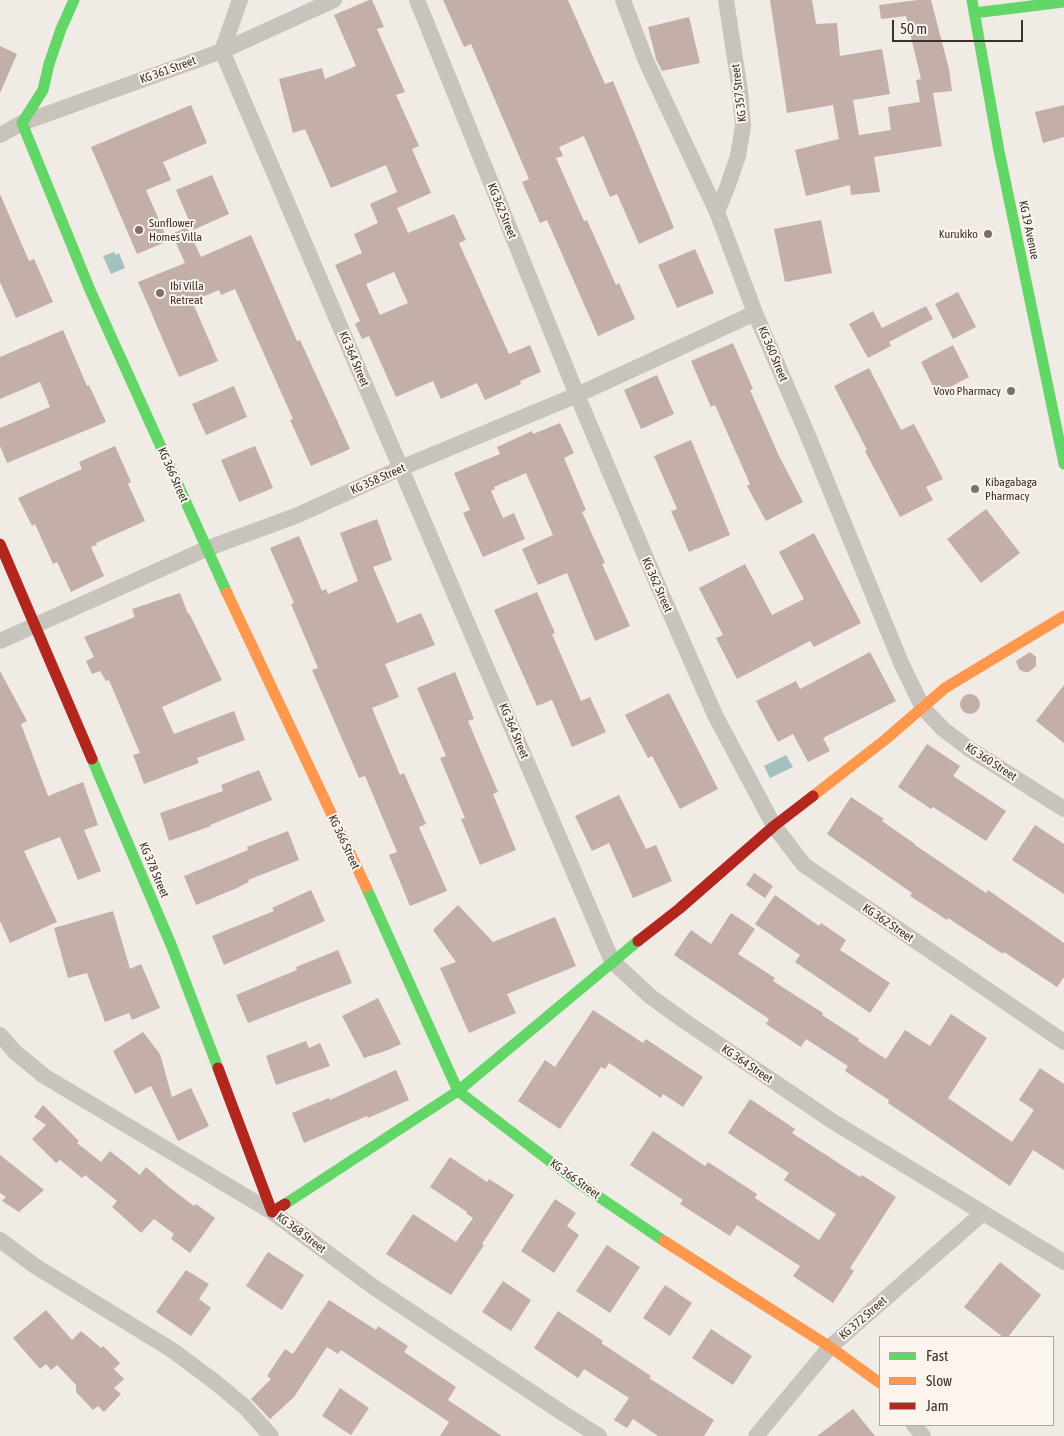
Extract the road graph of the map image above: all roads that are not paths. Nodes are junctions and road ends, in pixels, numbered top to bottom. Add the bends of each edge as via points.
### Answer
1 (74, 0) edge
2 (240, 0) edge
3 (334, 0) edge
4 (417, 0) edge
5 (623, 0) edge
6 (726, 0) edge
7 (972, 0) edge
8 (1064, 2) edge
9 (974, 13) junction
10 (222, 51) junction
11 (22, 124) junction
12 (0, 135) edge
13 (717, 212) junction
14 (755, 313) junction
15 (577, 396) junction
16 (1064, 464) edge
17 (401, 468) junction
18 (0, 544) edge
19 (206, 549) junction
20 (1064, 616) edge
21 (34, 627) junction
22 (0, 641) edge
23 (923, 708) junction
24 (1064, 809) edge
25 (774, 826) junction
26 (612, 961) junction
27 (0, 1035) edge
28 (1064, 1042) edge
29 (458, 1091) junction
30 (272, 1212) junction
31 (983, 1213) junction
32 (0, 1240) edge
33 (1064, 1262) edge
34 (830, 1347) junction
35 (879, 1382) edge
36 (915, 1426) edge
37 (271, 1436) edge
38 (599, 1436) edge
39 (756, 1436) edge
40 (924, 1436) edge

1 - 11 street via 48,64 43,90
2 - 10 street
3 - 10 street, KG 361 Street
4 - 15 street, KG 362 Street
5 - 13 street, KG 360 Street via 646,60
6 - 13 street, KG 357 Street via 743,126 738,156
7 - 9 street, KG 19 Avenue
8 - 9 street
9 - 16 street, KG 19 Avenue
10 - 11 street, KG 361 Street
10 - 17 street, KG 364 Street
11 - 12 street, KG 361 Street
11 - 19 street, KG 366 Street via 90,290
13 - 14 street, KG 360 Street
14 - 15 street, KG 358 Street
14 - 23 street, KG 360 Street
15 - 17 street, KG 358 Street
15 - 25 street, KG 362 Street via 715,715
17 - 19 street, KG 358 Street via 298,515
17 - 26 street, KG 364 Street
18 - 21 street, KG 378 Street
19 - 21 street, KG 358 Street
19 - 29 street, KG 366 Street
20 - 23 street via 946,688
21 - 22 street, KG 358 Street
21 - 30 street, KG 378 Street via 172,947
23 - 24 street, KG 360 Street via 968,748
23 - 25 street
25 - 26 street via 679,909
25 - 28 street, KG 362 Street via 804,865
26 - 29 street
26 - 31 street, KG 364 Street via 651,997 683,1020 832,1121
27 - 30 street, KG 368 Street via 44,1076
29 - 30 street
29 - 34 street, KG 366 Street via 585,1187 695,1262
30 - 38 street, KG 368 Street via 375,1288
31 - 33 street, KG 364 Street
31 - 34 street, KG 372 Street
32 - 37 street via 35,1266 172,1350 245,1407
34 - 35 street, KG 366 Street
34 - 39 street, KG 372 Street
36 - 40 street

